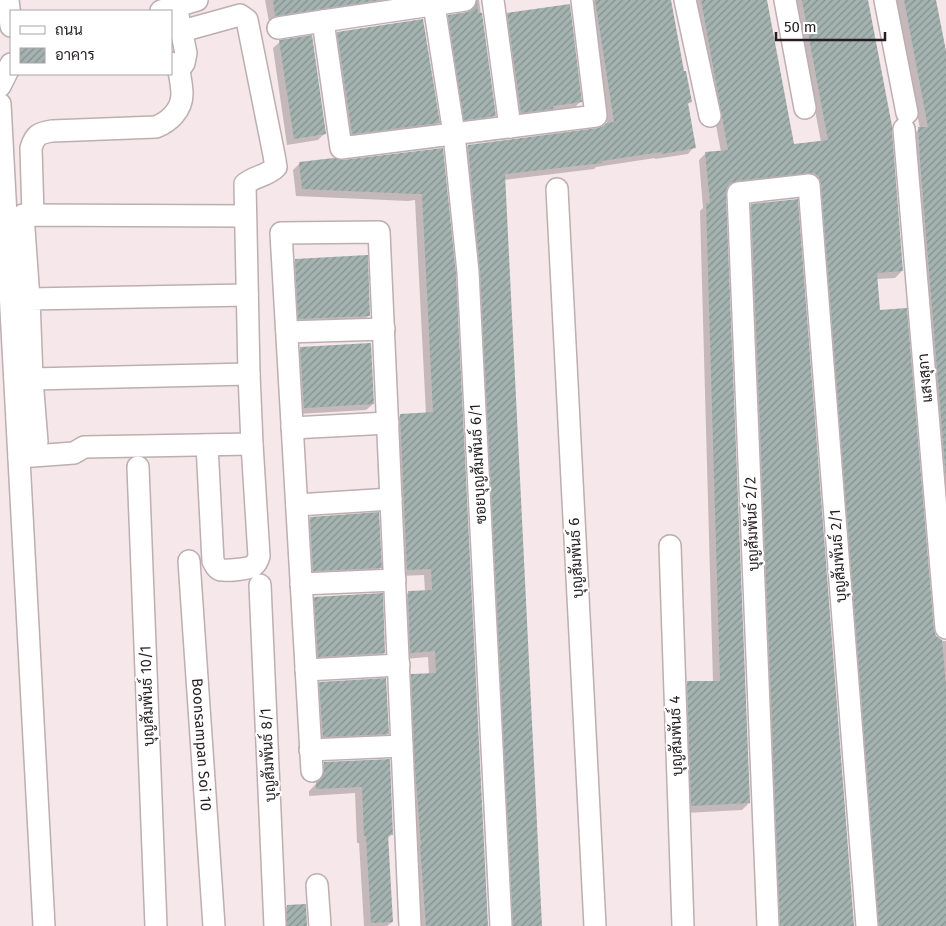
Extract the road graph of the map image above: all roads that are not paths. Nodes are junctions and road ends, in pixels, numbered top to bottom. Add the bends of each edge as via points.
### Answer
1 (8, 0) edge
2 (197, 0) edge
3 (465, 0) edge
4 (493, 0) edge
5 (582, 0) edge
6 (685, 0) edge
7 (785, 0) edge
8 (885, 0) edge
9 (434, 5) junction
10 (168, 9) edge
11 (172, 15) edge
12 (10, 17) edge
13 (322, 21) junction
14 (278, 28) dead end
15 (182, 31) junction
16 (10, 66) edge
17 (175, 66) edge
18 (0, 86) edge
19 (0, 104) edge
20 (805, 108) dead end
21 (710, 116) dead end
22 (510, 127) junction
23 (454, 134) junction
24 (809, 185) joint
25 (557, 189) dead end
26 (33, 215) junction
27 (245, 216) junction
28 (247, 295) junction
29 (28, 299) junction
30 (384, 329) junction
31 (287, 332) junction
32 (249, 374) junction
33 (32, 379) junction
34 (388, 423) junction
35 (292, 428) junction
36 (252, 444) junction
37 (207, 445) junction
38 (25, 447) junction
39 (138, 467) dead end
40 (391, 499) junction
41 (296, 504) junction
42 (670, 546) dead end
43 (189, 562) dead end
44 (395, 580) junction
45 (301, 584) junction
46 (260, 585) dead end
47 (946, 628) edge
48 (399, 665) junction
49 (306, 670) junction
50 (402, 746) junction
51 (317, 885) dead end
52 (44, 926) edge
53 (156, 926) edge
54 (214, 926) edge
55 (275, 926) edge
56 (320, 926) edge
57 (410, 926) edge
58 (501, 926) edge
59 (595, 926) edge
60 (683, 926) edge
61 (768, 926) edge
62 (867, 926) edge

1 - 12 street
2 - 10 street
3 - 9 street
4 - 22 street
5 - 22 street via 596,116
6 - 21 street
7 - 20 street
8 - 47 street, แสงสุภา via 906,121
9 - 13 street
9 - 23 street, ซอยบุญสัมพันธ์ 6/1
11 - 15 street
13 - 14 street
13 - 23 street via 341,148
15 - 17 street via 186,53 184,62
15 - 27 street via 240,15 247,20 276,167 245,184
16 - 18 street
17 - 26 street via 181,102 162,125 52,131 39,134 33,140 30,148
19 - 38 street
22 - 23 street
23 - 58 street, ซอยบุญสัมพันธ์ 6/1 via 468,272
24 - 61 street, บุญสัมพันธ์ 2/2 via 738,194
24 - 62 street, บุญสัมพันธ์ 2/1
25 - 59 street, บุญสัมพันธ์ 6
26 - 27 street
26 - 29 street via 22,215
27 - 28 street
28 - 29 street
28 - 32 street
29 - 33 street
30 - 31 street
30 - 31 street via 379,232 281,234
30 - 34 street
31 - 35 street
32 - 33 street
32 - 36 street
33 - 38 street
34 - 35 street
34 - 40 street
35 - 41 street
36 - 37 street
36 - 37 street via 258,561 249,568 221,570 213,562
37 - 38 street via 84,447 74,453
38 - 52 street
39 - 53 street, บุญสัมพันธ์ 10/1
40 - 41 street
40 - 44 street
41 - 45 street
42 - 60 street, บุญสัมพันธ์ 4
43 - 54 street, Boonsampan Soi 10
44 - 45 street
44 - 48 street
45 - 49 street
46 - 55 street, บุญสัมพันธ์ 8/1
48 - 49 street
48 - 50 street
49 - 50 street via 311,760
50 - 57 street
51 - 56 street

